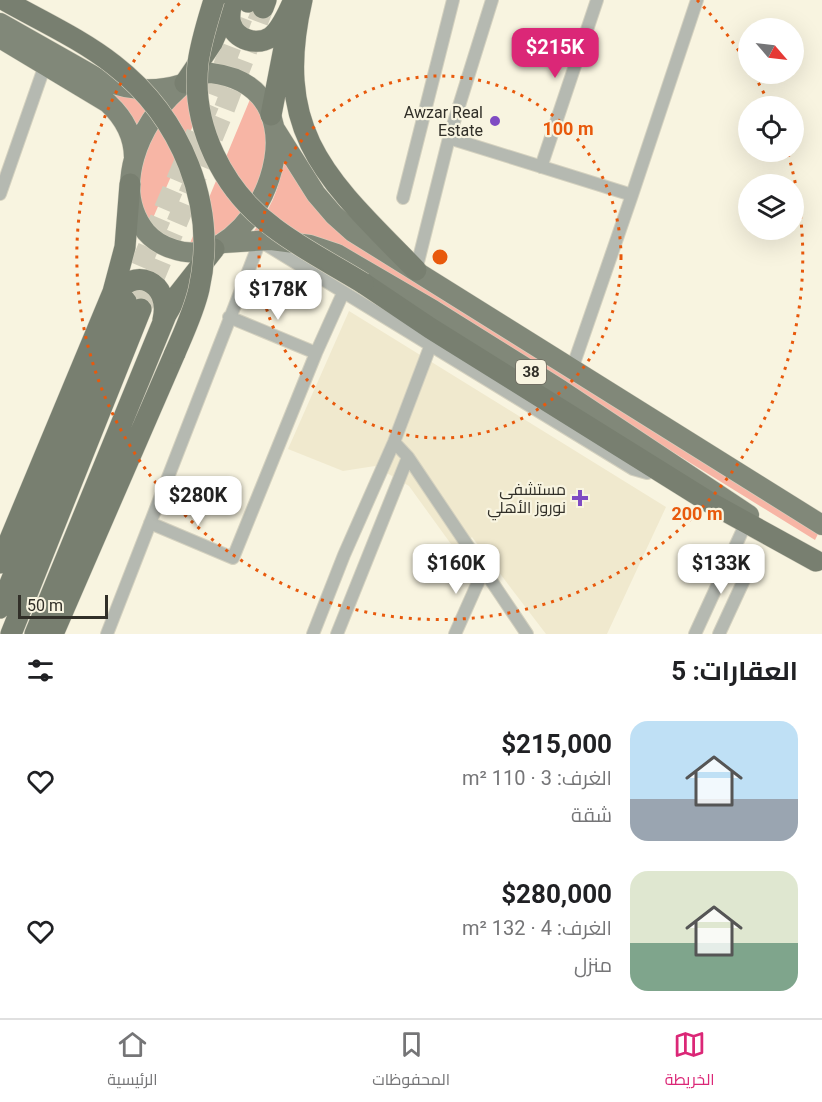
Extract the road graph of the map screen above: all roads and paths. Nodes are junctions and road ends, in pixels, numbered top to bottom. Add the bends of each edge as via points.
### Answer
1 (4, 0) edge
2 (214, 0) edge
3 (298, 0) edge
4 (453, 0) edge
5 (492, 0) edge
6 (597, 0) edge
7 (697, 0) edge
8 (248, 2) edge
9 (0, 22) edge
10 (0, 38) edge
11 (45, 64) junction
12 (184, 83) junction
13 (273, 122) junction
14 (448, 138) junction
15 (541, 167) junction
16 (132, 175) junction
17 (0, 194) edge
18 (632, 195) junction
19 (403, 198) dead end
20 (260, 241) junction
21 (219, 246) junction
22 (416, 270) junction
23 (343, 293) junction
24 (105, 313) junction
25 (229, 317) junction
26 (162, 326) junction
27 (430, 346) junction
28 (316, 352) junction
29 (572, 369) junction
30 (394, 442) junction
31 (408, 457) junction
32 (657, 470) junction
33 (150, 523) junction
34 (746, 523) junction
35 (822, 525) edge
36 (732, 553) junction
37 (0, 562) edge
38 (819, 562) edge
39 (484, 569) junction
40 (0, 608) edge
41 (11, 634) edge
42 (35, 634) edge
43 (53, 634) edge
44 (107, 634) edge
45 (313, 634) edge
46 (337, 634) edge
47 (455, 634) edge
48 (527, 634) edge
49 (695, 634) edge
50 (719, 634) edge

1 - 43 highway, bridge via 91,49 150,98 177,139 192,172 205,232 196,301
2 - 32 highway, bridge via 198,62 202,121 214,155 234,188 263,220
3 - 8 highway via 277,31 255,41 239,36 230,21
3 - 13 highway via 284,48
3 - 22 highway via 293,76 298,110 310,145 340,191
4 - 19 street
5 - 14 street
6 - 15 street
7 - 18 street
8 - 12 highway
9 - 12 main road via 112,84 155,90
10 - 11 main road
11 - 16 main road via 119,113 134,147
11 - 17 street
12 - 13 main road, 38 via 203,73 242,81 259,93
12 - 16 main road, 38 via 151,118 137,147
13 - 21 main road via 275,157 266,186 255,211
13 - 22 main road, 38 via 316,194 334,215 353,232
14 - 15 street
14 - 22 street
15 - 18 street
16 - 21 main road, 38 via 130,198 134,211 153,239 186,253
16 - 24 highway via 121,268
18 - 29 street
20 - 21 main road, 38
20 - 23 street
20 - 25 street
20 - 38 main road, 38 via 310,245 337,254 581,403
21 - 26 highway via 177,296
22 - 29 main road, 38
23 - 27 street
23 - 28 street
24 - 26 highway via 120,287 144,280 163,295 166,308
24 - 37 highway
25 - 28 street
25 - 33 street
26 - 42 highway
27 - 30 street
27 - 32 street via 633,469 647,473
28 - 33 street via 233,558
29 - 35 main road, 38
30 - 31 street
30 - 45 street
31 - 39 street
31 - 46 street
32 - 34 highway
33 - 44 street
34 - 36 street
34 - 38 highway
36 - 49 street
36 - 50 street via 744,558 750,567
39 - 47 street
39 - 48 street
40 - 41 highway via 133,305

